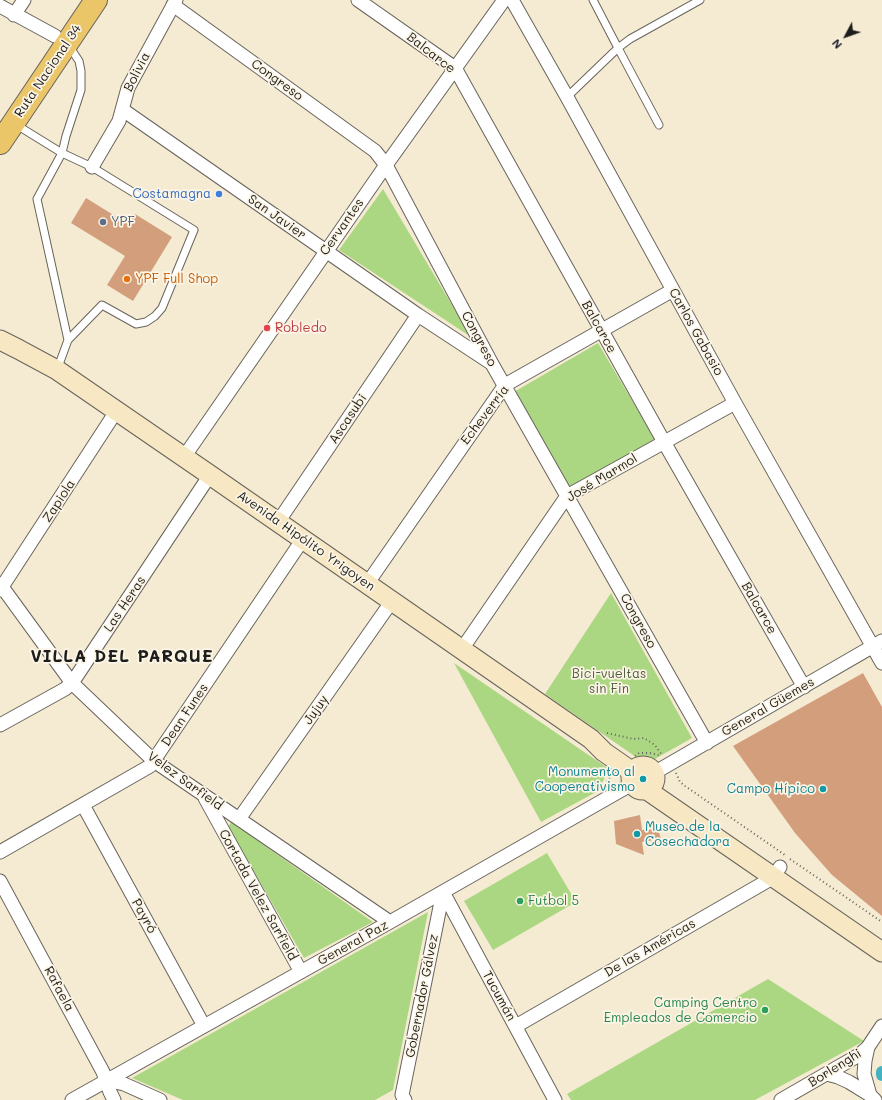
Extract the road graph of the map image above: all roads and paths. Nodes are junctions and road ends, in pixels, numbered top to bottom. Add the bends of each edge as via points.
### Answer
1 (24, 0) edge
2 (80, 0) edge
3 (96, 0) edge
4 (358, 0) edge
5 (504, 0) edge
6 (512, 0) edge
7 (593, 0) edge
8 (700, 0) edge
9 (175, 3) edge
10 (0, 6) edge
11 (14, 15) junction
12 (61, 40) junction
13 (618, 48) junction
14 (455, 68) junction
15 (567, 97) junction
16 (123, 110) junction
17 (7, 119) edge
18 (658, 125) dead end
19 (0, 143) edge
20 (62, 153) junction
21 (386, 164) junction
22 (92, 167) junction
23 (326, 251) junction
24 (674, 290) junction
25 (418, 315) junction
26 (601, 330) junction
27 (0, 331) edge
28 (0, 340) edge
29 (68, 340) junction
30 (18, 348) junction
31 (492, 364) junction
32 (57, 370) junction
33 (505, 385) junction
34 (735, 403) junction
35 (117, 410) junction
36 (664, 442) junction
37 (184, 457) junction
38 (210, 475) junction
39 (567, 496) junction
40 (278, 522) junction
41 (303, 540) junction
42 (367, 584) junction
43 (1, 587) edge
44 (392, 601) junction
45 (877, 644) edge
46 (462, 649) junction
47 (882, 663) edge
48 (72, 682) junction
49 (804, 687) junction
50 (0, 725) edge
51 (707, 743) junction
52 (154, 761) junction
53 (644, 778) junction
54 (204, 796) junction
55 (83, 805) junction
56 (239, 819) junction
57 (0, 852) edge
58 (777, 872) junction
59 (0, 881) edge
60 (443, 892) junction
61 (390, 922) junction
62 (882, 937) edge
63 (882, 952) edge
64 (301, 972) junction
65 (204, 1026) junction
66 (516, 1026) junction
67 (882, 1026) edge
68 (868, 1047) junction
69 (827, 1074) junction
70 (106, 1080) junction
71 (873, 1097) edge
72 (400, 1098) edge
73 (72, 1100) edge
74 (114, 1100) edge
75 (160, 1100) edge
76 (556, 1100) edge
77 (781, 1100) edge

1 - 11 street
2 - 12 highway, Ruta Nacional 34
3 - 12 highway, Ruta Nacional 34
4 - 14 street, Balcarce
5 - 14 street, Cervantes
6 - 15 street, Carlos Gabasio
7 - 13 lane
8 - 13 lane
9 - 16 street, Bolivia via 128,88
9 - 21 street, Congreso via 375,151
10 - 11 street
11 - 12 street
12 - 17 highway, Ruta Nacional 34
12 - 20 lane via 79,61 81,79 81,90
13 - 15 lane
13 - 18 lane
14 - 21 street, Cervantes
14 - 26 street, Balcarce
15 - 24 street, Carlos Gabasio
16 - 22 street, Bolivia
16 - 23 street, San Javier
17 - 19 highway, Ruta Nacional 34
17 - 20 lane
20 - 22 lane
20 - 29 lane via 37,199
21 - 23 street, Cervantes
21 - 31 street, Congreso
22 - 29 lane via 194,230 162,308 155,316 146,322 136,324 102,305
23 - 25 street, San Javier
23 - 37 street, Cervantes
24 - 26 street, Echeverría
24 - 34 street, Carlos Gabasio
25 - 31 street, San Javier
25 - 40 street, Ascasubi
26 - 33 street, Echeverría
26 - 36 street, Balcarce
27 - 30 street, Avenida Hipólito Yrigoyen
28 - 30 street, Avenida Hipólito Yrigoyen
29 - 32 lane
30 - 32 street, Avenida Hipólito Yrigoyen
31 - 33 street, Congreso
32 - 35 street, Avenida Hipólito Yrigoyen
33 - 39 street, Congreso
33 - 42 street, Echeverría
34 - 36 street, José Marmol
34 - 45 street, Carlos Gabasio
35 - 37 street, Avenida Hipólito Yrigoyen
35 - 43 street, Zapiola
36 - 39 street, José Marmol
36 - 49 street, Balcarce
37 - 38 street, Avenida Hipólito Yrigoyen
38 - 40 street, Avenida Hipólito Yrigoyen
38 - 48 street, Las Heras
39 - 46 street, José Marmol
39 - 51 street, Congreso
40 - 41 street, Avenida Hipólito Yrigoyen
41 - 42 street, Avenida Hipólito Yrigoyen
41 - 52 street, Dean Funes
42 - 44 street, Avenida Hipólito Yrigoyen
43 - 48 street, Velez Sarfield
44 - 46 street, Avenida Hipólito Yrigoyen
44 - 56 street, Jujuy
45 - 47 street, Carlos Gabasio
45 - 49 street, General Güemes
46 - 53 street, Avenida Hipólito Yrigoyen via 591,739 607,743
48 - 50 street, Las Heras via 65,689
48 - 52 street, Velez Sarfield
49 - 51 street, General Güemes
51 - 53 street, General Güemes
52 - 54 street, Velez Sarfield
52 - 55 street, Dean Funes via 144,770
53 - 58 street, Avenida Hipólito Yrigoyen
53 - 60 street, General Paz
54 - 56 street, Velez Sarfield
54 - 64 street, Cortada Velez Sarfield
55 - 57 street, Dean Funes
55 - 65 street, Payró
56 - 61 street, Velez Sarfield
58 - 62 street, Avenida Hipólito Yrigoyen
58 - 63 street, Avenida Hipólito Yrigoyen
58 - 66 street, De las Américas
59 - 70 street, Rafaela
60 - 61 street, General Paz
60 - 66 street, Tucumán
60 - 72 street, Gobernador Gálvez
61 - 64 street, General Paz
64 - 65 street, General Paz
65 - 70 street, General Paz
66 - 76 street, Tucumán
67 - 68 street, Borlenghi
68 - 69 street, Borlenghi via 852,1060
68 - 71 street via 864,1074
69 - 71 street via 849,1082
69 - 77 street, Borlenghi
70 - 73 street, General Paz
70 - 74 street, Rafaela
70 - 75 street via 124,1084

